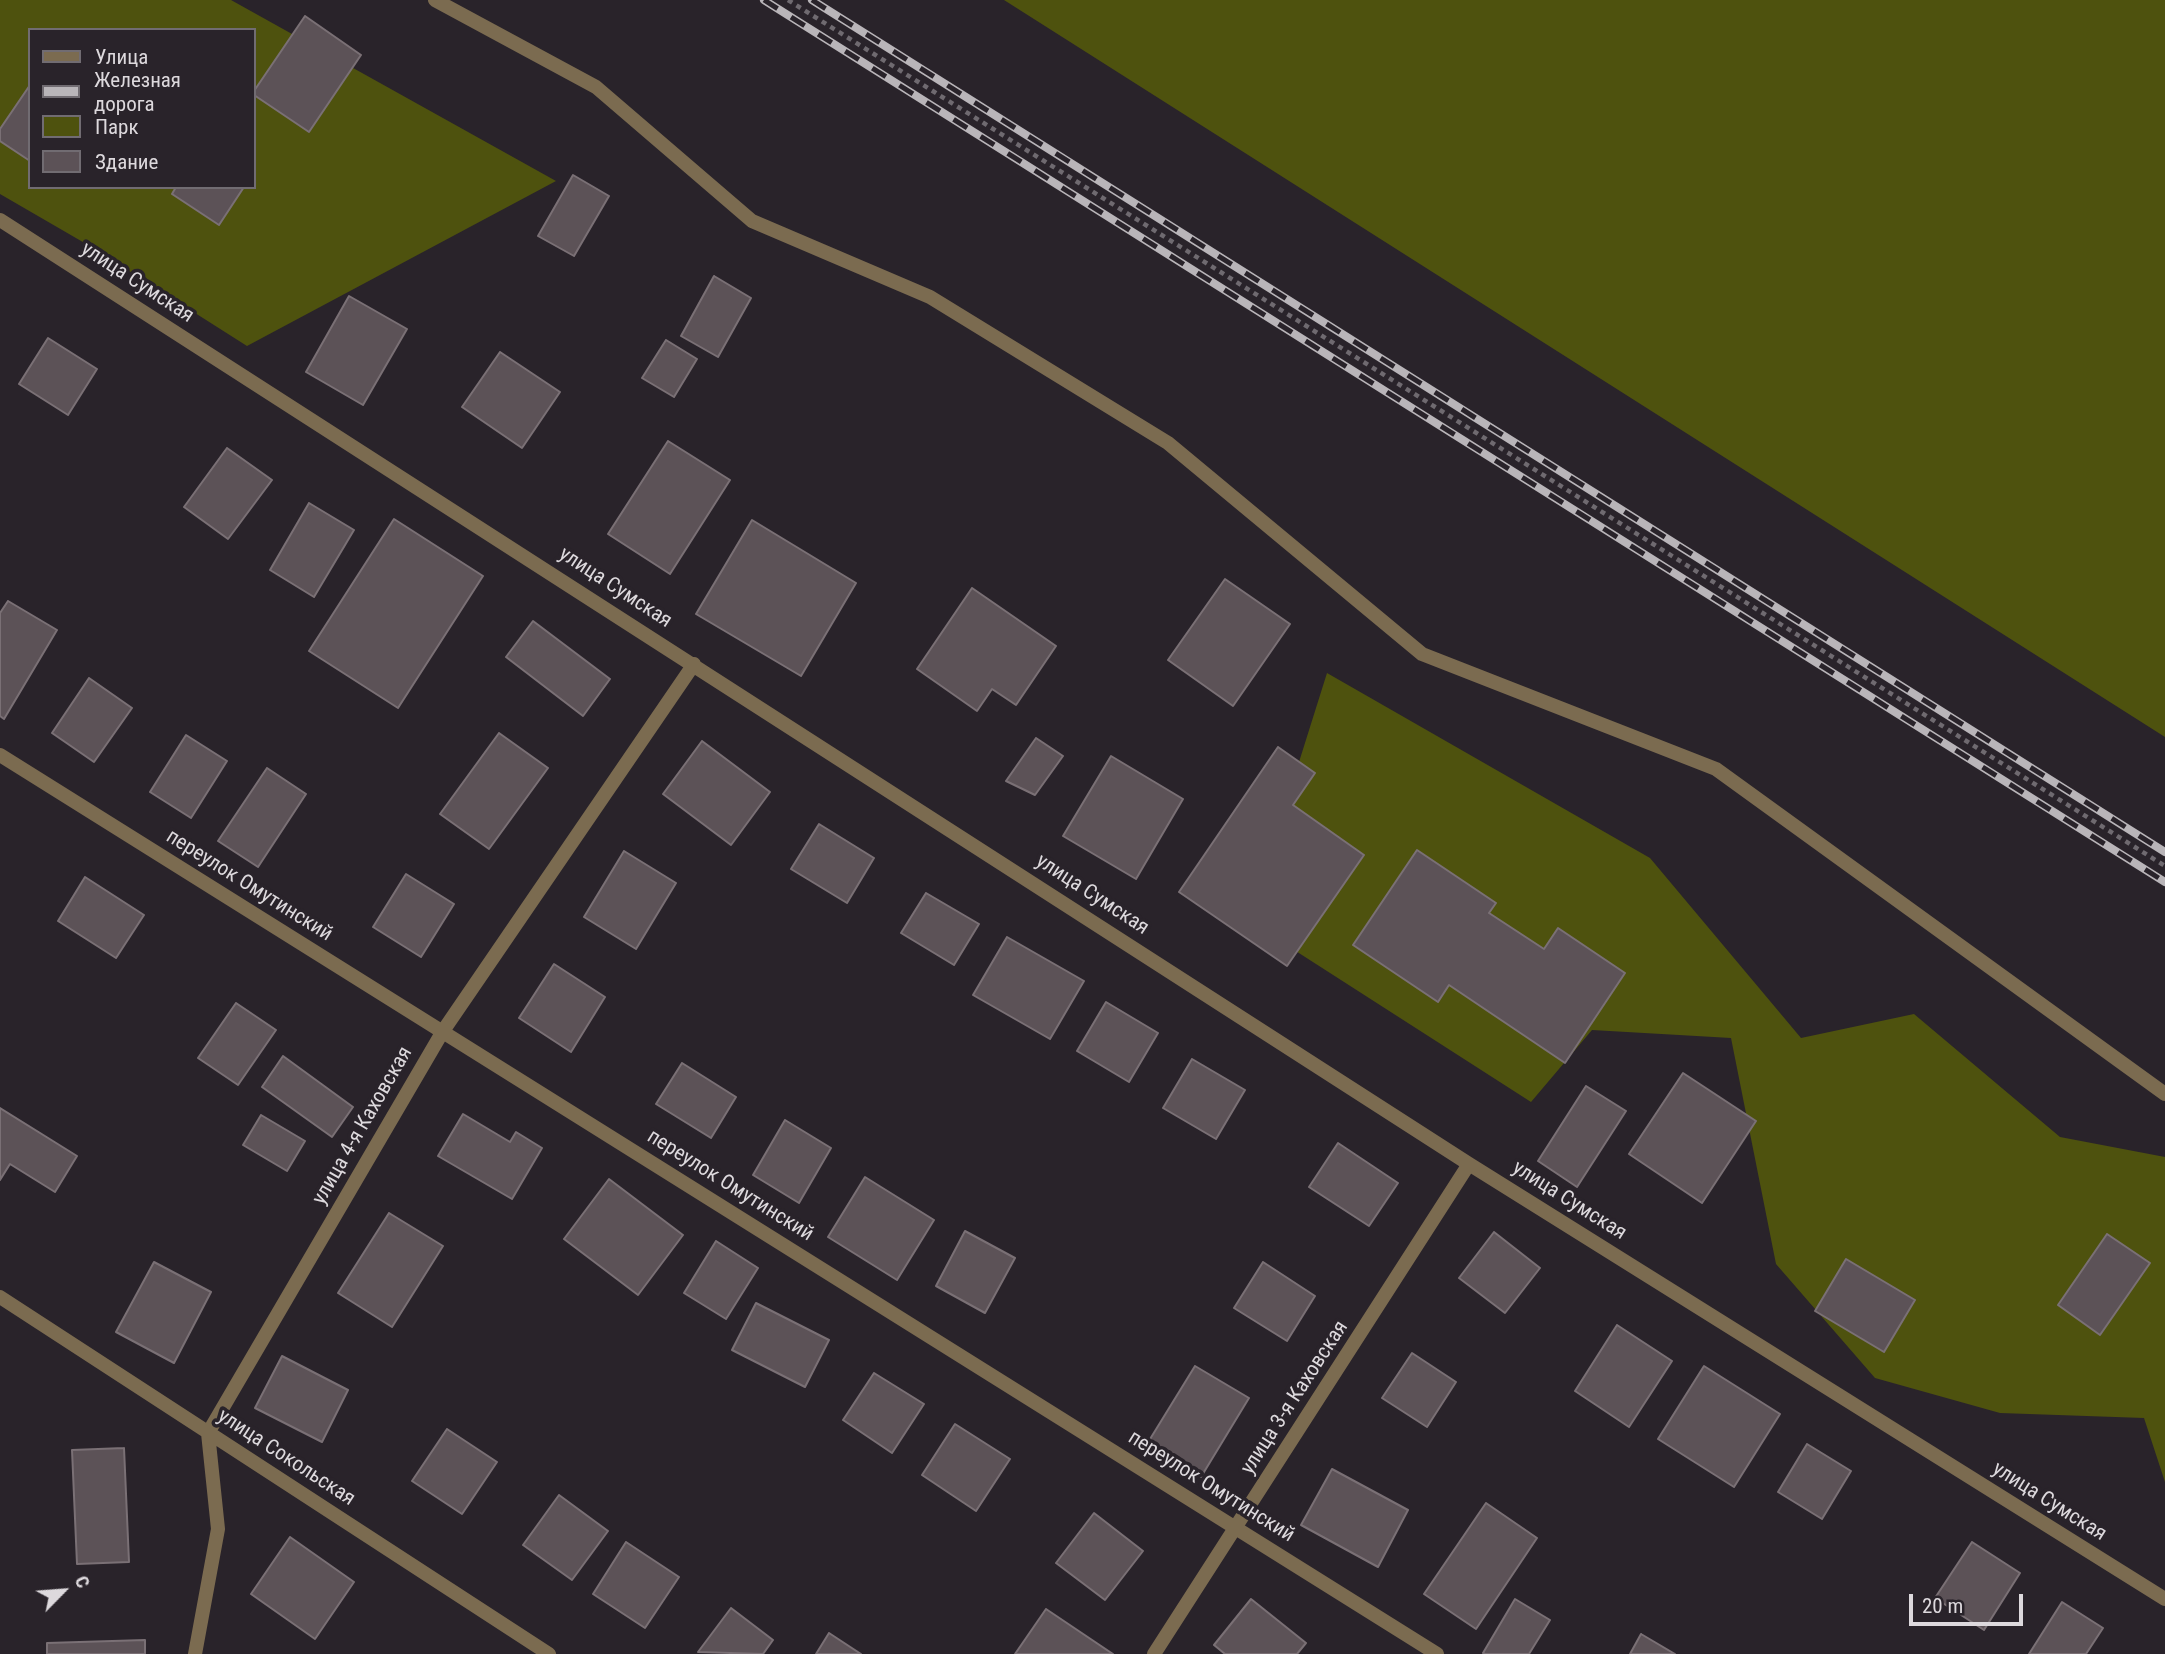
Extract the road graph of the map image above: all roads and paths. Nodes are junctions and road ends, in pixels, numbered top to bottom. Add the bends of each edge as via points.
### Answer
1 (435, 0) edge
2 (788, 0) edge
3 (0, 220) edge
4 (694, 664) junction
5 (0, 755) edge
6 (2165, 866) edge
7 (443, 1031) junction
8 (2165, 1094) edge
9 (1469, 1164) junction
10 (0, 1297) edge
11 (208, 1433) junction
12 (1237, 1528) junction
13 (2165, 1600) edge
14 (195, 1654) edge
15 (549, 1654) edge
16 (1154, 1654) edge
17 (1437, 1654) edge

1 - 8 street via 596,87 751,221 930,297 1168,443 1422,654 1716,769
2 - 6 path
3 - 4 street, улица Сумская
4 - 7 street, улица 4-я Каховская
4 - 9 street, улица Сумская
5 - 7 street, переулок Омутинский
7 - 11 street, улица 4-я Каховская
7 - 12 street, переулок Омутинский
9 - 12 street, улица 3-я Каховская
9 - 13 street, улица Сумская
10 - 11 street, улица Сокольская
11 - 14 street via 218,1529
11 - 15 street, улица Сокольская
12 - 16 street, улица 3-я Каховская
12 - 17 street, переулок Омутинский

